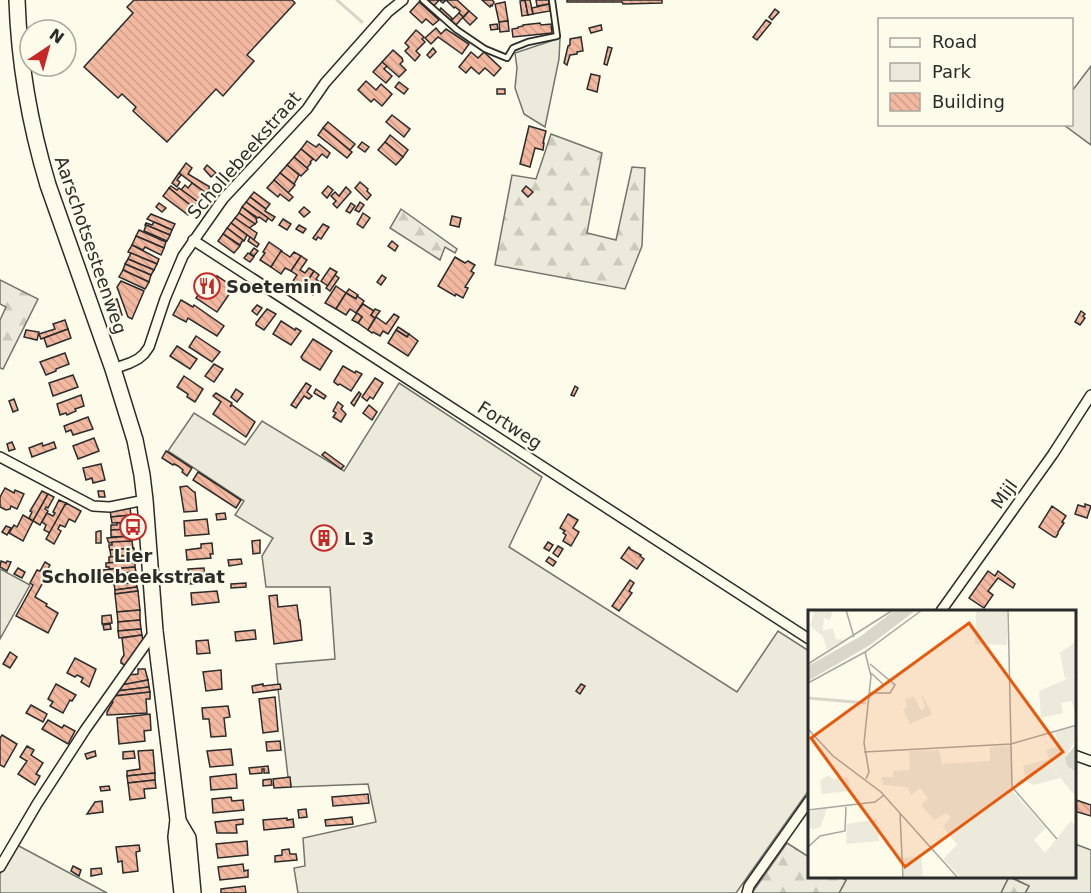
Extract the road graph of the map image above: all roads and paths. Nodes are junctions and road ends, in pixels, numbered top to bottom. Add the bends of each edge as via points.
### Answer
1 (17, 0) edge
2 (404, 0) edge
3 (423, 0) edge
4 (552, 0) edge
5 (193, 240) junction
6 (113, 369) junction
7 (1091, 394) edge
8 (0, 457) edge
9 (146, 500) junction
10 (942, 610) edge
11 (155, 631) junction
12 (808, 638) edge
13 (1076, 756) edge
14 (1091, 761) edge
15 (808, 802) edge
16 (178, 820) junction
17 (0, 867) edge
18 (182, 893) edge
19 (193, 893) edge
20 (747, 893) edge

1 - 6 main road, Aarschotsesteenweg via 22,57 39,156
2 - 5 street, Schollebeekstraat via 388,12 325,83 307,110 223,199
3 - 4 lane via 457,30 507,58 513,48 557,36
5 - 6 street, Schollebeekstraat via 174,276 144,354
5 - 12 street, Fortweg
6 - 9 main road, Aarschotsesteenweg via 135,440
7 - 10 street, Mijl via 1059,446
8 - 9 street via 93,506
9 - 11 main road, Aarschotsesteenweg
11 - 16 main road, Aarschotsesteenweg
11 - 17 street via 85,730
13 - 14 street
15 - 20 street
16 - 18 main road, Aarschotsesteenweg
16 - 19 main road, Aarschotsesteenweg via 188,838

